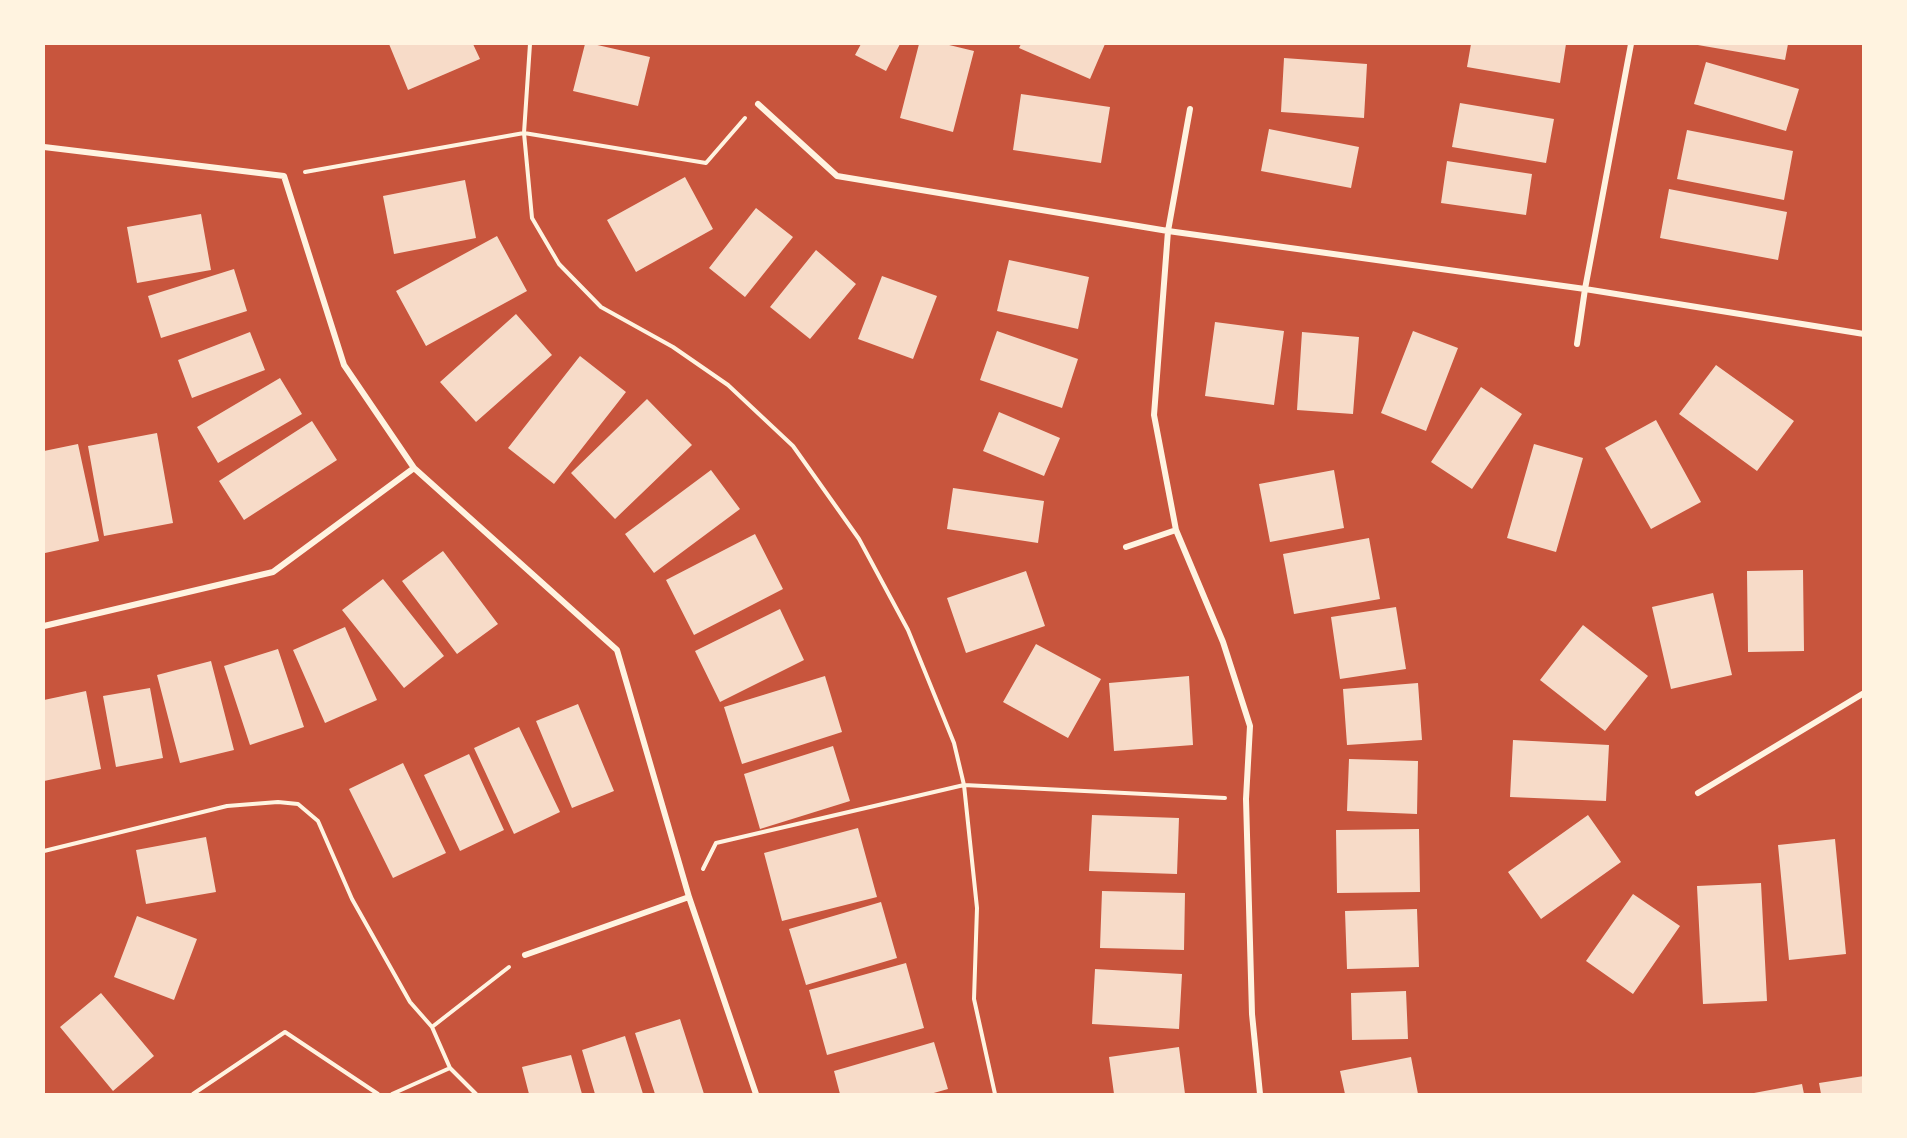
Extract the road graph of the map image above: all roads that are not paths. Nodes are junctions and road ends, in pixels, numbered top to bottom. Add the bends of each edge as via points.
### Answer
1 (1631, 44) edge
2 (758, 104) road end
3 (1190, 109) dead end
4 (44, 147) edge
5 (1168, 231) junction
6 (1585, 290) junction
7 (1863, 334) edge
8 (1577, 344) dead end
9 (414, 468) junction
10 (1176, 530) junction
11 (1126, 547) dead end
12 (44, 626) edge
13 (1863, 693) edge
14 (1698, 793) dead end
15 (689, 897) junction
16 (525, 955) road end
17 (756, 1095) edge
18 (1260, 1095) edge

1 - 6 street
2 - 5 street via 837,176
3 - 5 street
4 - 9 street via 284,176 344,366
5 - 6 street
5 - 10 street via 1154,415
6 - 7 street
6 - 8 street
9 - 12 street via 273,572
9 - 15 street via 617,650
10 - 11 street
10 - 18 street via 1223,642 1250,726 1246,800 1252,1014
13 - 14 street
15 - 16 street
15 - 17 street

